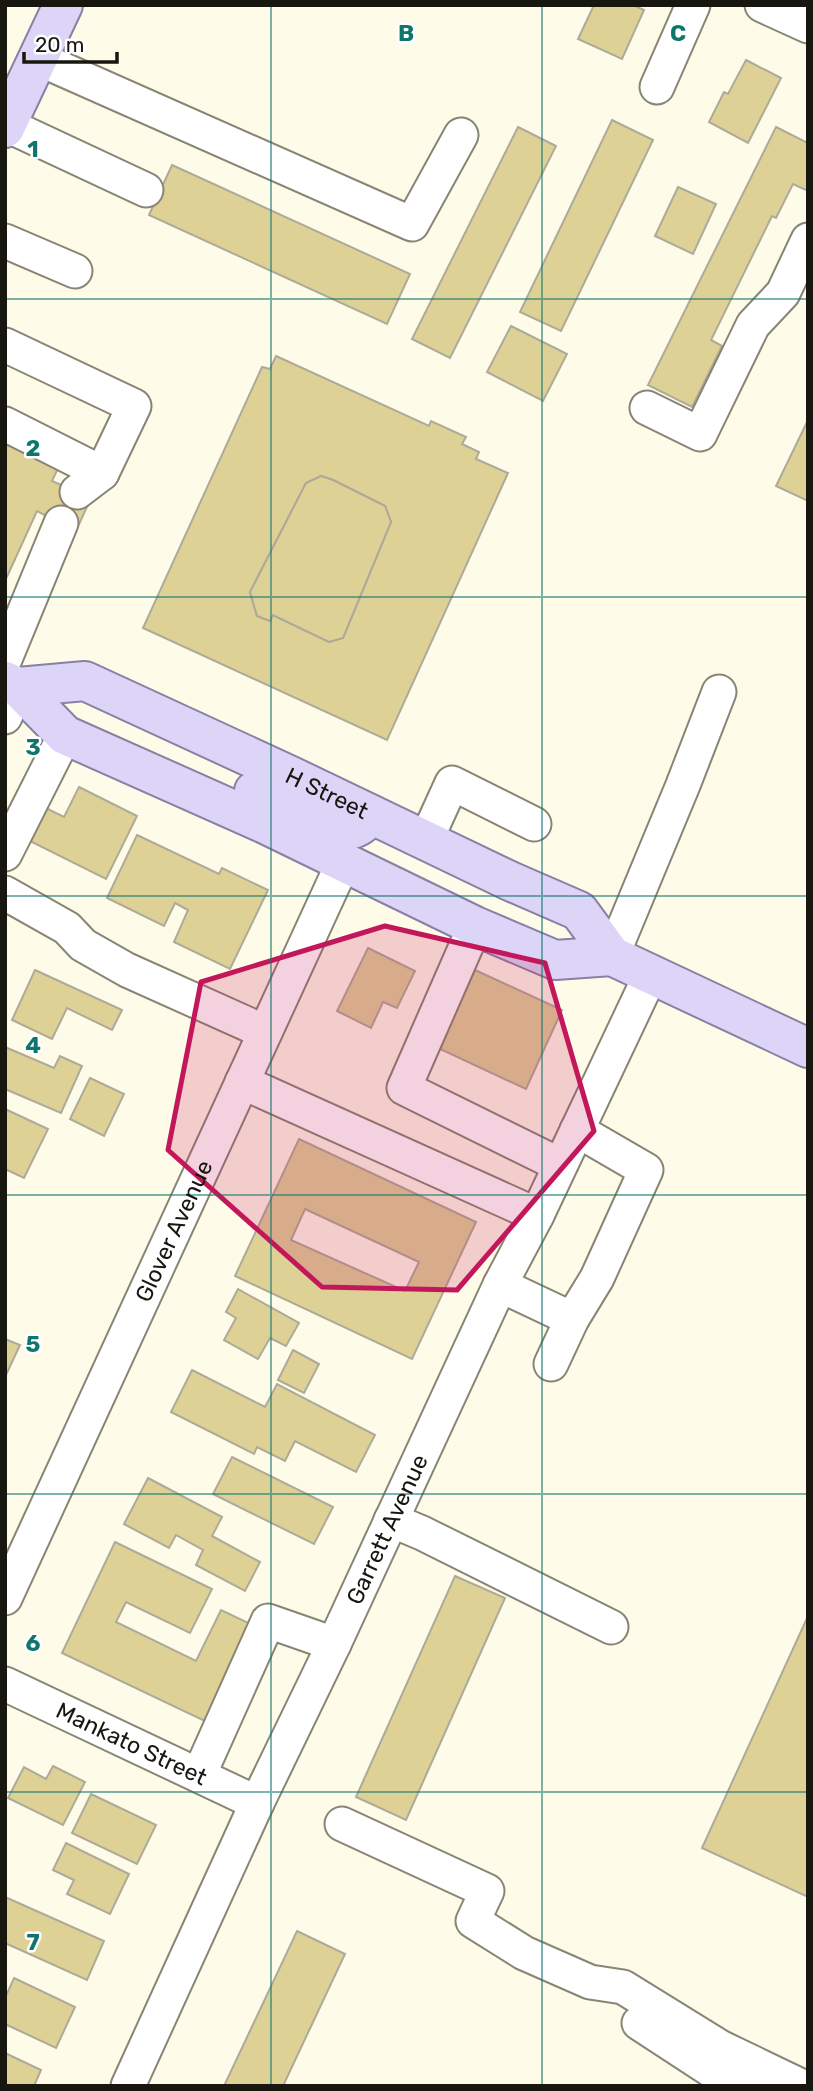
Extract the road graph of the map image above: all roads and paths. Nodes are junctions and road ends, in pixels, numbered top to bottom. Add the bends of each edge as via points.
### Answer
1 (63, 5) edge
2 (693, 5) edge
3 (762, 5) edge
4 (808, 26) edge
5 (37, 58) junction
6 (657, 87) dead end
7 (9, 113) edge
8 (461, 135) dead end
9 (146, 190) dead end
10 (808, 240) edge
11 (5, 241) edge
12 (75, 271) dead end
13 (5, 345) edge
14 (647, 408) dead end
15 (5, 424) edge
16 (61, 523) dead end
17 (9, 686) edge
18 (719, 692) dead end
19 (65, 735) junction
20 (153, 775) junction
21 (372, 815) junction
22 (534, 824) dead end
23 (426, 841) junction
24 (5, 854) edge
25 (343, 863) junction
26 (5, 893) edge
27 (475, 926) junction
28 (612, 956) junction
29 (651, 974) junction
30 (265, 1032) junction
31 (808, 1048) edge
32 (242, 1082) junction
33 (577, 1130) junction
34 (560, 1165) junction
35 (537, 1215) junction
36 (500, 1285) junction
37 (572, 1319) junction
38 (551, 1364) dead end
39 (391, 1520) junction
40 (5, 1598) edge
41 (611, 1628) dead end
42 (334, 1644) junction
43 (5, 1684) edge
44 (199, 1775) junction
45 (257, 1803) junction
46 (342, 1824) dead end
47 (590, 1982) junction
48 (789, 2083) edge
49 (128, 2086) edge
50 (744, 2086) edge

1 - 5 main road
2 - 6 street
3 - 4 street
5 - 7 main road
5 - 8 street via 412,224
7 - 9 street
10 - 14 street via 783,293 753,325 700,434
11 - 12 street
13 - 15 street via 134,406 89,482
16 - 17 street
17 - 19 main road, H Street
17 - 21 main road, H Street via 85,681
18 - 28 street
19 - 20 main road, H Street
19 - 24 street
20 - 21 main road via 175,762 188,761 342,831 361,826
20 - 25 main road, H Street
21 - 23 main road, H Street
22 - 23 street via 452,783
23 - 28 main road, H Street via 579,911
25 - 27 main road, H Street
25 - 30 street, Glover Avenue
26 - 30 street via 68,928 83,945 127,970
27 - 28 main road, H Street via 555,960
27 - 34 street via 404,1088
28 - 29 main road, H Street
29 - 31 main road, H Street
29 - 33 street, Garrett Avenue
30 - 32 street, Glover Avenue
32 - 35 street
32 - 40 street, Glover Avenue
33 - 34 street, Garrett Avenue
33 - 37 street via 646,1170 597,1278
34 - 35 street, Garrett Avenue
35 - 36 street, Garrett Avenue
36 - 37 street
36 - 39 street, Garrett Avenue
37 - 38 street
39 - 41 street
39 - 42 street, Garrett Avenue
42 - 44 street via 268,1621
42 - 45 street, Garrett Avenue
43 - 44 street, Mankato Street
44 - 45 street, Mankato Street
45 - 49 street, Garrett Avenue
46 - 47 street via 487,1891 473,1921 524,1952
47 - 48 street via 624,1987 720,2047
47 - 50 street via 600,1996 714,2072

